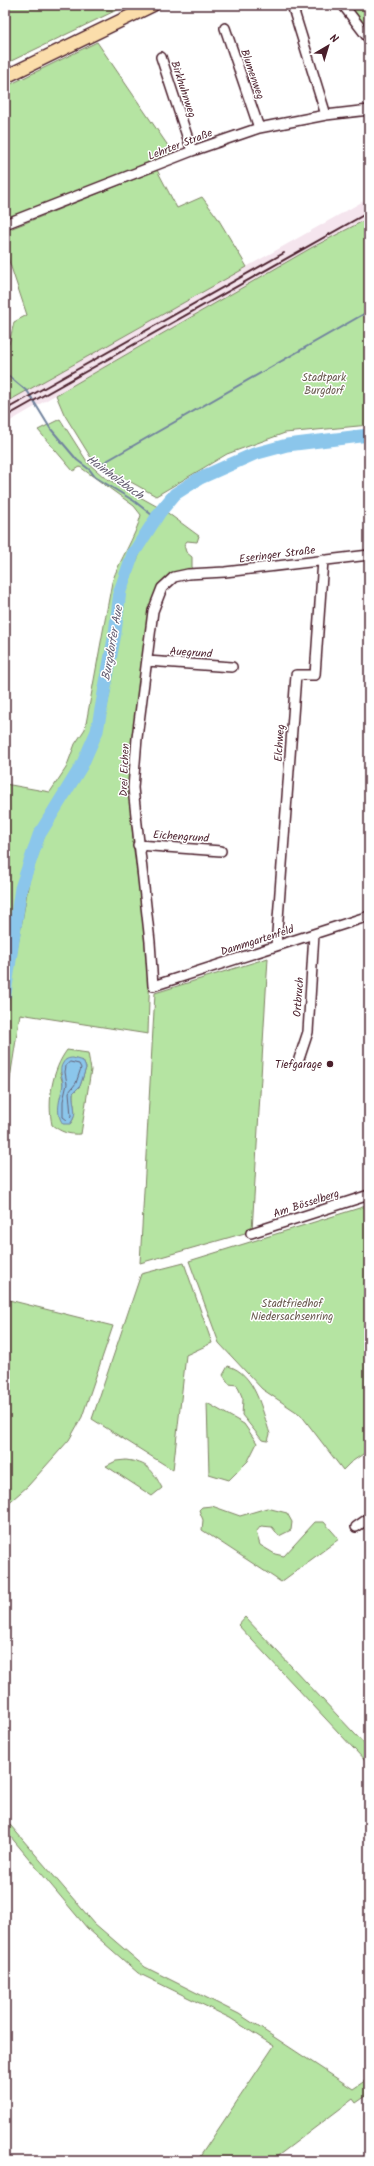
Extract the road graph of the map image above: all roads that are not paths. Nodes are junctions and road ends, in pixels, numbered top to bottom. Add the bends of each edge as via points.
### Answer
1 (153, 5) edge
2 (292, 5) edge
3 (343, 5) edge
4 (225, 28) dead end
5 (369, 39) edge
6 (161, 57) dead end
7 (5, 77) edge
8 (369, 110) edge
9 (326, 115) junction
10 (259, 128) junction
11 (192, 151) junction
12 (5, 224) edge
13 (369, 555) edge
14 (323, 560) junction
15 (188, 574) joint
16 (148, 661) junction
17 (232, 667) dead end
18 (138, 845) junction
19 (222, 851) dead end
20 (369, 916) edge
21 (314, 934) junction
22 (276, 946) junction
23 (153, 986) joint
24 (299, 1060) dead end
25 (369, 1195) edge
26 (251, 1233) dead end
27 (369, 1518) edge
28 (356, 1527) dead end

1 - 7 main road
2 - 9 street
3 - 5 street
4 - 10 street, Blumenweg
6 - 11 street, Birkhuhnweg
8 - 9 street, Lehrter Straße
9 - 10 street, Lehrter Straße
10 - 11 street, Lehrter Straße
11 - 12 street, Lehrter Straße
13 - 14 street, Eseringer Straße
14 - 15 street, Eseringer Straße
14 - 22 street, Elchweg via 315,676 296,675
15 - 16 street, Drei Eichen via 174,577 162,588 153,611
16 - 17 street, Auegrund
16 - 18 street, Drei Eichen via 133,788
18 - 19 street, Eichengrund
18 - 23 street, Drei Eichen
20 - 21 street, Dammgartenfeld
21 - 22 street, Dammgartenfeld
21 - 24 street, Ortbruch via 308,1032
22 - 23 street, Dammgartenfeld
25 - 26 street, Am Bösselberg
27 - 28 street

